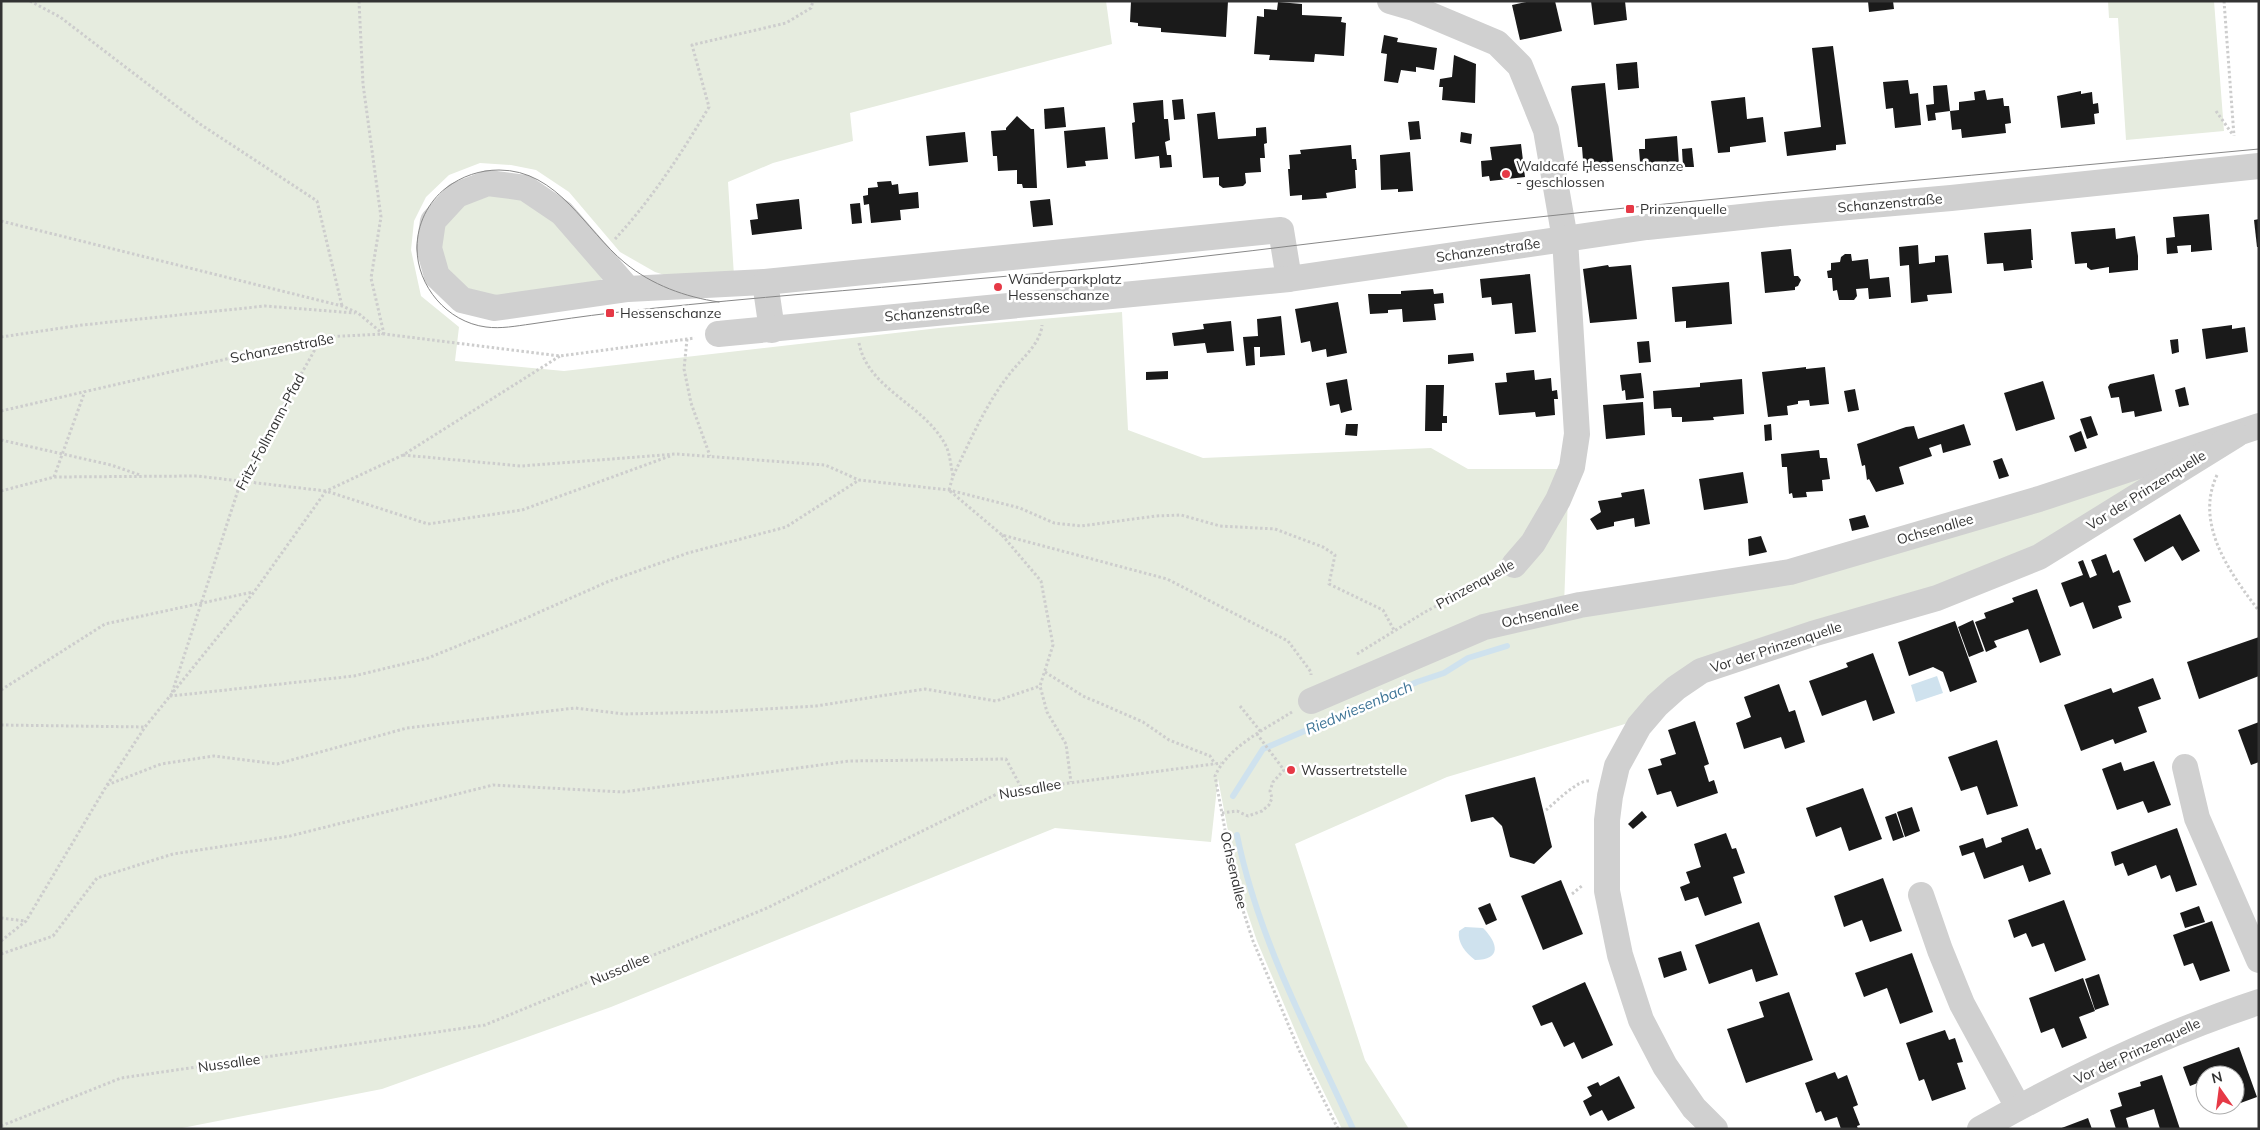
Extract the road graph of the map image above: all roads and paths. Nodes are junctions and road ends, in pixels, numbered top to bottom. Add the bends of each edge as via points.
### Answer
1 (30, 1) edge
2 (359, 1) edge
3 (814, 1) edge
4 (2224, 1) edge
5 (1408, 4) edge
6 (2216, 111) dead end
7 (2259, 166) edge
8 (1, 221) edge
9 (1565, 240) junction
10 (599, 256) junction
11 (1289, 279) junction
12 (765, 282) junction
13 (628, 289) junction
14 (1044, 302) junction
15 (342, 306) junction
16 (358, 313) junction
17 (856, 320) junction
18 (772, 330) junction
19 (384, 334) junction
20 (718, 334) dead end
21 (1, 337) edge
22 (322, 337) junction
23 (560, 356) junction
24 (85, 391) junction
25 (1, 411) edge
26 (2247, 430) edge
27 (1, 440) edge
28 (676, 454) junction
29 (62, 455) junction
30 (403, 455) junction
31 (710, 456) junction
32 (2223, 470) dead end
33 (143, 476) junction
34 (952, 476) junction
35 (54, 477) junction
36 (859, 480) junction
37 (241, 481) junction
38 (950, 490) junction
39 (326, 491) junction
40 (1, 492) edge
41 (1002, 535) junction
42 (1514, 565) joint
43 (254, 592) junction
44 (202, 603) junction
45 (2259, 611) edge
46 (1394, 630) junction
47 (1356, 655) dead end
48 (1045, 672) junction
49 (1040, 686) junction
50 (1, 690) edge
51 (170, 696) junction
52 (1310, 701) junction
53 (1240, 706) dead end
54 (1, 725) edge
55 (145, 727) junction
56 (1259, 733) junction
57 (1221, 763) junction
58 (1215, 764) junction
59 (2185, 767) dead end
60 (1070, 782) junction
61 (1612, 784) junction
62 (107, 785) junction
63 (1022, 789) junction
64 (1546, 810) dead end
65 (1222, 813) junction
66 (1921, 895) dead end
67 (1, 918) edge
68 (26, 921) junction
69 (1, 941) edge
70 (1, 954) edge
71 (2259, 960) edge
72 (2259, 1002) edge
73 (2018, 1107) junction
74 (1, 1126) edge
75 (1338, 1129) edge
76 (1715, 1129) edge
77 (1980, 1129) edge

1 - 15 path via 60,17 200,124 317,201
2 - 19 path via 363,84 381,217 372,278
3 - 10 path via 810,8 786,23 692,45 709,107 640,212
4 - 6 path via 2234,136
5 - 9 street, Prinzenquelle via 1497,44 1520,66 1546,130
7 - 9 street, Schanzenstraße via 1647,227
8 - 15 path
9 - 11 street, Schanzenstraße
9 - 42 street, Prinzenquelle via 1577,434 1572,467 1558,500 1533,543
10 - 13 street
10 - 13 street via 562,213 526,188 488,183 458,195 433,221 429,248 437,276 462,300 495,308
11 - 12 street via 1281,230
11 - 14 street, Schanzenstraße
12 - 13 street
12 - 18 street
14 - 17 street, Schanzenstraße
14 - 34 path via 1042,332 1032,349 1002,383
15 - 16 path
16 - 19 path
16 - 21 path via 265,306
17 - 18 street, Schanzenstraße
17 - 34 path via 860,348 871,373 924,417 946,446
18 - 20 street, Schanzenstraße
19 - 22 path, Schanzenstraße
19 - 23 path, Schanzenstraße
22 - 24 path, Schanzenstraße
22 - 37 path, Fritz-Follmann-Pfad
23 - 30 path
23 - 31 path, Schanzenstraße via 686,339 684,369 691,403
24 - 25 path, Schanzenstraße
24 - 29 path
26 - 52 street, Ochsenallee via 2038,500 1790,572 1580,605 1484,627
26 - 61 street, Vor der Prinzenquelle via 2039,557 1937,598 1812,634 1702,671 1676,688 1639,726 1617,766
27 - 29 path
28 - 30 path via 521,466
28 - 31 path
28 - 39 path via 522,510 428,524
29 - 33 path via 111,464
29 - 35 path
30 - 39 path
31 - 36 path via 825,465
32 - 45 path via 2216,475 2210,494 2217,545 2233,576
33 - 35 path
33 - 37 path via 196,476
34 - 38 path
35 - 40 path
36 - 38 path
36 - 51 path via 786,527 688,553 607,582 428,658 354,676
37 - 39 path
37 - 44 path, Fritz-Follmann-Pfad
38 - 41 path
38 - 46 path via 1020,508 1054,523 1081,526 1181,515 1220,526 1275,528 1323,547 1334,555 1329,584 1383,610
39 - 43 path
41 - 48 path via 1041,581 1053,645
41 - 52 path via 1167,578 1288,641 1311,672
42 - 46 path, Prinzenquelle
43 - 44 path
43 - 51 path
44 - 50 path via 105,624
44 - 51 path, Fritz-Follmann-Pfad
46 - 47 path, Prinzenquelle
48 - 49 path
48 - 58 path via 1083,696 1143,722 1169,740 1210,756
49 - 60 path via 1047,712 1066,744
49 - 62 path via 996,701 925,689 816,706 715,712 624,714 575,708 407,728 277,764 214,756 161,764
51 - 55 path
52 - 56 path
53 - 56 path
54 - 55 path
55 - 62 path
56 - 57 path
56 - 65 path via 1284,770 1270,791 1269,806 1248,816 1238,811
57 - 58 path, Nussallee
57 - 65 path, Ochsenallee via 1215,776
58 - 60 path, Nussallee
59 - 71 street via 2197,818
60 - 63 path, Nussallee
61 - 64 path via 1586,780
61 - 76 street, Vor der Prinzenquelle via 1607,820 1607,891 1620,955 1641,1020 1665,1066 1694,1108
62 - 68 path
63 - 70 path via 1006,759 849,761 623,792 493,785 290,836 173,854 97,878 53,936
63 - 74 path, Nussallee via 1001,792 767,908 485,1025 122,1078
65 - 75 path, Ochsenallee via 1236,889 1253,941 1299,1050
66 - 73 street via 1962,1004
67 - 68 path
68 - 69 path
72 - 73 street, Vor der Prinzenquelle via 2149,1042
73 - 77 street, Vor der Prinzenquelle

